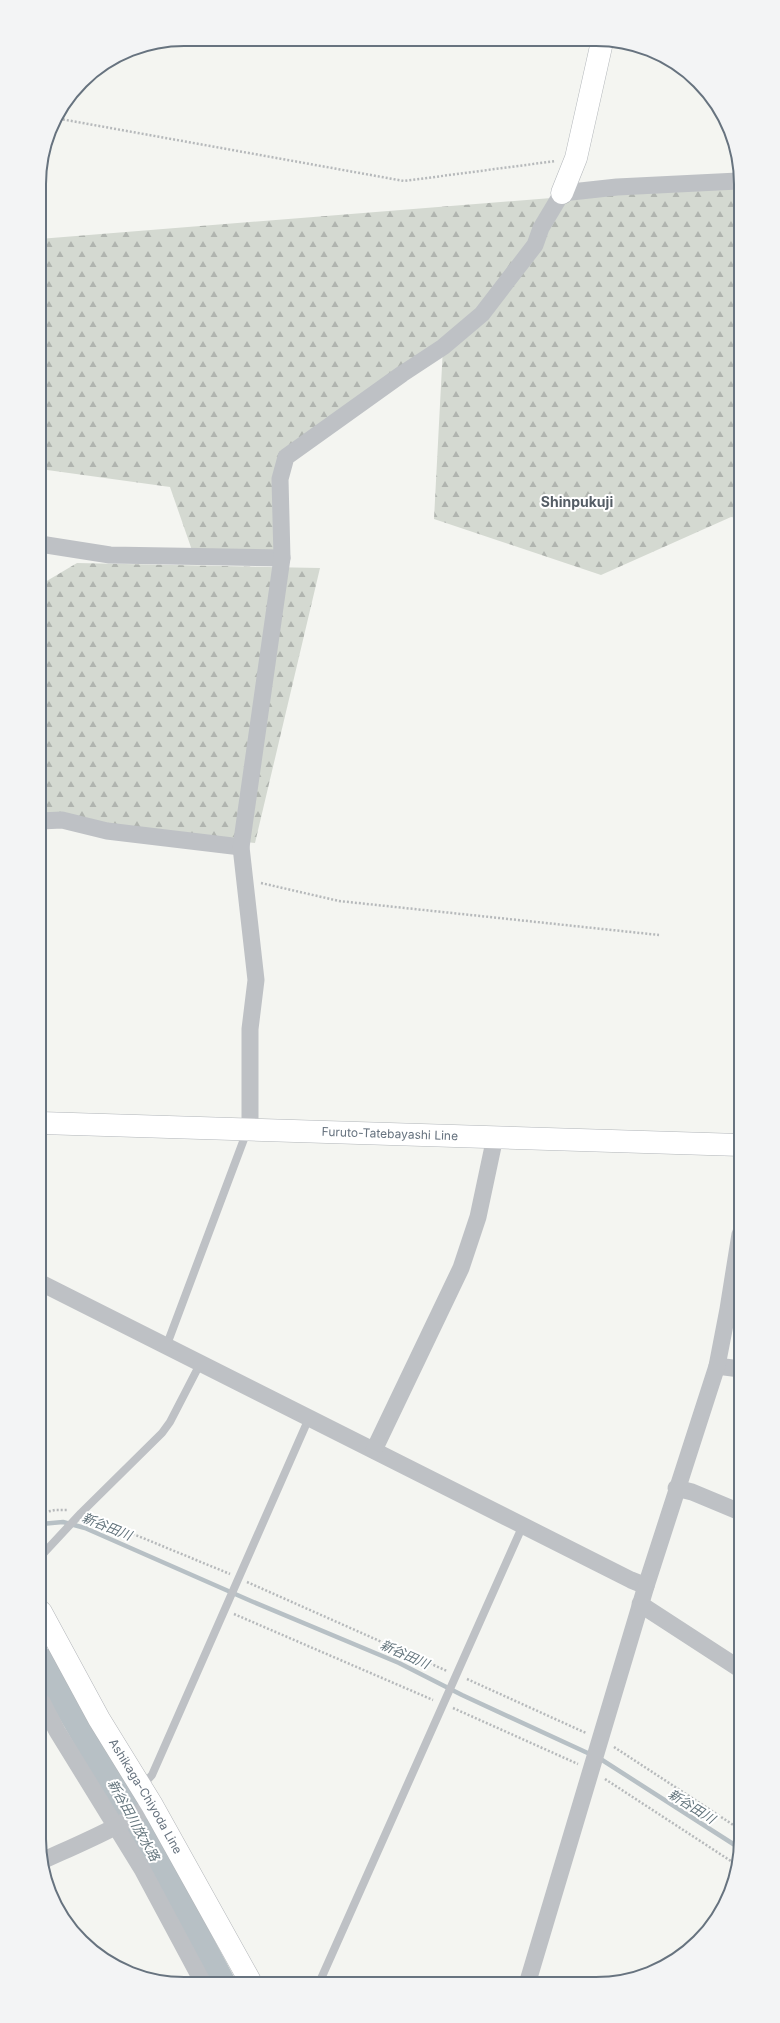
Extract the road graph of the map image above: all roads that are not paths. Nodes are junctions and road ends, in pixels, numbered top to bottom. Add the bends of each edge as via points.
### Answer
1 (601, 46) edge
2 (734, 181) edge
3 (562, 193) junction
4 (46, 545) edge
5 (282, 558) junction
6 (46, 820) edge
7 (241, 847) junction
8 (46, 1123) edge
9 (247, 1131) junction
10 (495, 1137) junction
11 (734, 1145) edge
12 (734, 1272) edge
13 (46, 1286) edge
14 (166, 1347) junction
15 (200, 1364) junction
16 (717, 1366) junction
17 (734, 1368) edge
18 (309, 1418) junction
19 (374, 1450) junction
20 (676, 1488) junction
21 (734, 1510) edge
22 (523, 1525) junction
23 (46, 1551) edge
24 (646, 1586) junction
25 (640, 1604) junction
26 (46, 1621) edge
27 (734, 1665) edge
28 (46, 1710) edge
29 (145, 1802) junction
30 (118, 1825) junction
31 (47, 1858) edge
32 (200, 1977) edge
33 (248, 1977) edge
34 (322, 1977) edge
35 (529, 1977) edge

1 - 3 main road via 576,158
2 - 3 street via 616,187
3 - 5 street via 541,228 535,245 482,314 443,346 286,457 280,479
4 - 5 street via 110,555
5 - 7 street
6 - 7 street via 62,820 107,831
7 - 9 street via 256,980 250,1029 250,1121
8 - 9 main road, Furuto-Tatebayashi Line
9 - 10 main road, Furuto-Tatebayashi Line
9 - 14 lane
10 - 11 main road, Furuto-Tatebayashi Line
10 - 19 street via 478,1217 461,1268
12 - 16 street
13 - 14 street
14 - 15 street
15 - 18 street
15 - 23 lane via 162,1433
16 - 17 street
16 - 20 street
18 - 19 street
18 - 29 lane via 152,1775
19 - 22 street
20 - 21 street
20 - 24 street
22 - 24 street
22 - 34 lane
24 - 25 street
25 - 27 street
25 - 35 street via 598,1743 595,1771
26 - 29 main road, Ashikaga-Chiyoda Line
28 - 30 street
29 - 30 street
29 - 33 main road, Ashikaga-Chiyoda Line
30 - 31 street
30 - 32 street

